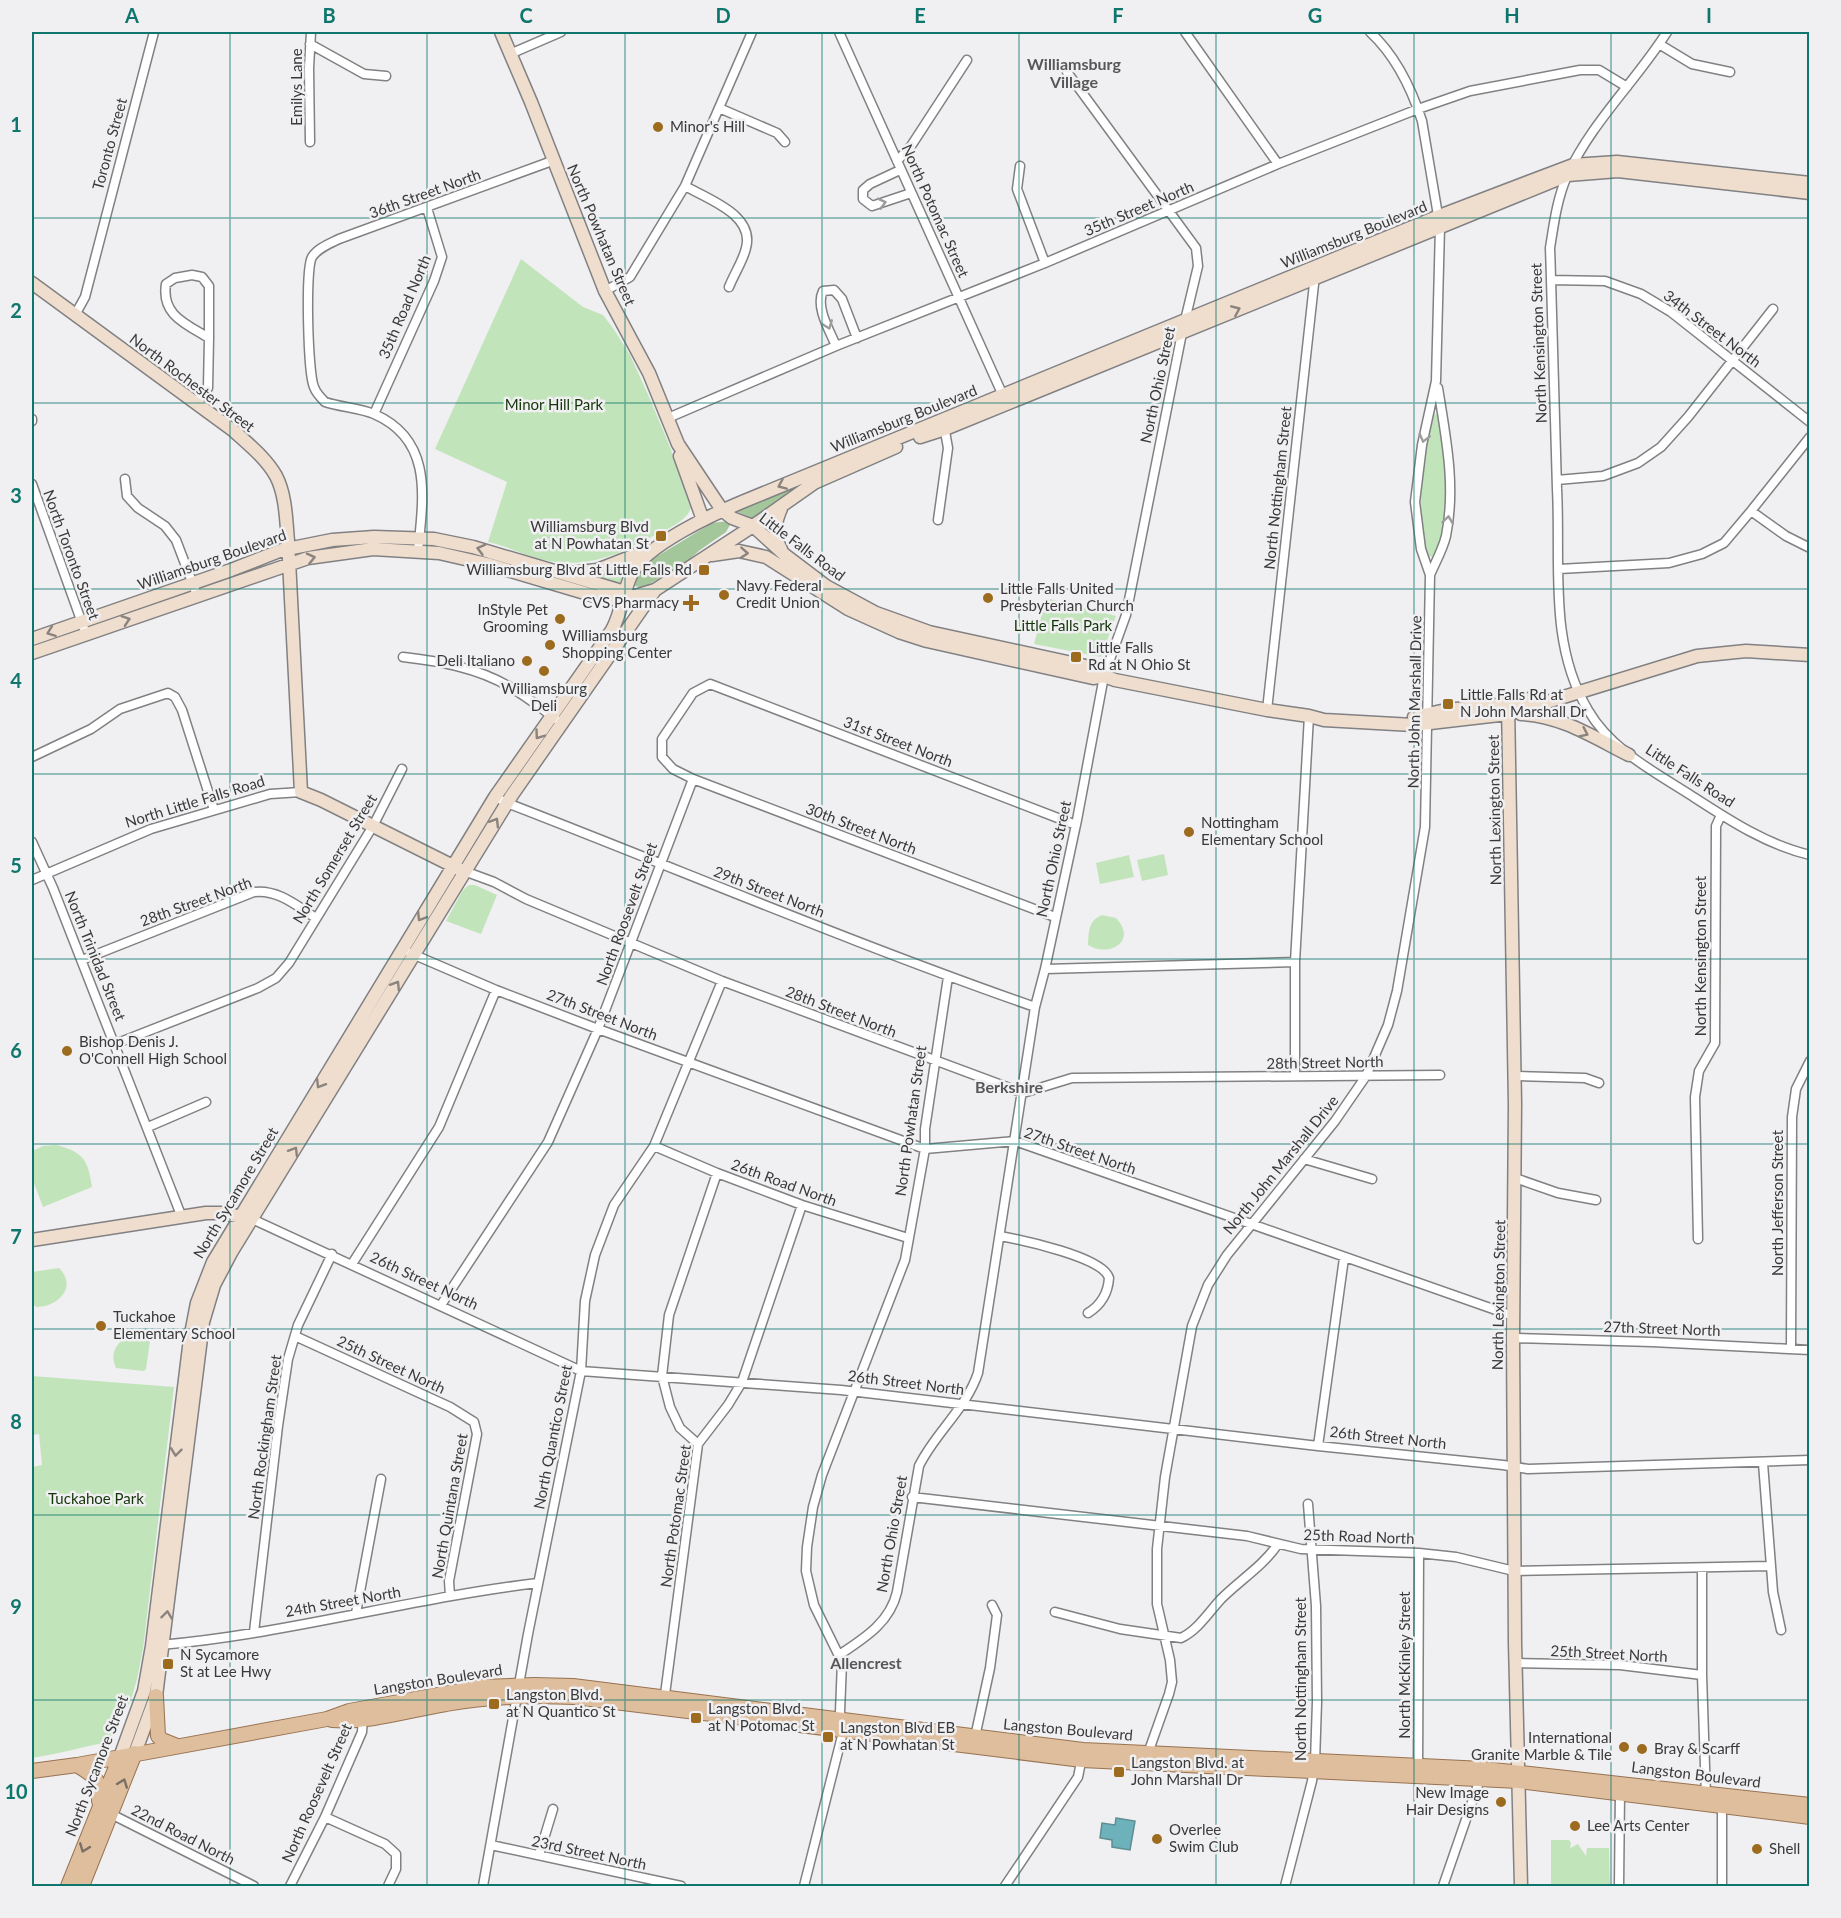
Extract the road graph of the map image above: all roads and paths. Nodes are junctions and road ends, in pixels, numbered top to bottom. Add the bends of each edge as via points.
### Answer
1 (154, 32) edge
2 (312, 32) edge
3 (501, 32) edge
4 (561, 32) edge
5 (752, 32) edge
6 (839, 32) edge
7 (1185, 32) edge
8 (1370, 32) edge
9 (1666, 32) edge
10 (310, 44) junction
11 (1659, 44) junction
12 (510, 54) junction
13 (967, 60) dead end
14 (1067, 72) dead end
15 (1730, 72) dead end
16 (386, 76) dead end
17 (1627, 87) junction
18 (719, 108) junction
19 (1418, 109) junction
20 (310, 142) dead end
21 (785, 142) dead end
22 (552, 161) junction
23 (1278, 164) junction
24 (899, 165) junction
25 (1020, 166) dead end
26 (1570, 170) junction
27 (1809, 183) edge
28 (685, 186) junction
29 (911, 193) junction
30 (1809, 193) edge
31 (427, 208) junction
32 (1168, 212) junction
33 (1440, 221) junction
34 (1045, 263) junction
35 (1315, 273) junction
36 (1551, 280) junction
37 (33, 284) edge
38 (729, 287) dead end
39 (605, 291) junction
40 (960, 298) junction
41 (1773, 309) dead end
42 (75, 315) junction
43 (1185, 320) junction
44 (1182, 333) junction
45 (209, 338) junction
46 (857, 338) junction
47 (836, 346) junction
48 (1732, 362) junction
49 (1436, 381) junction
50 (1005, 399) junction
51 (196, 403) junction
52 (374, 414) junction
53 (668, 418) junction
54 (1809, 422) edge
55 (944, 424) junction
56 (1809, 437) edge
57 (678, 444) junction
58 (125, 479) dead end
59 (1557, 480) junction
60 (32, 484) edge
61 (783, 505) junction
62 (1751, 511) junction
63 (727, 514) junction
64 (703, 520) junction
65 (938, 520) dead end
66 (753, 526) junction
67 (419, 538) junction
68 (665, 542) junction
69 (722, 546) junction
70 (289, 548) junction
71 (1809, 548) edge
72 (418, 551) junction
73 (708, 556) junction
74 (781, 559) junction
75 (290, 564) junction
76 (1559, 569) junction
77 (561, 574) junction
78 (1430, 575) junction
79 (193, 583) junction
80 (656, 590) junction
81 (198, 595) junction
82 (595, 596) junction
83 (627, 596) junction
84 (81, 621) junction
85 (612, 630) junction
86 (86, 634) junction
87 (32, 639) edge
88 (618, 643) junction
89 (1809, 647) edge
90 (32, 653) edge
91 (1809, 655) edge
92 (403, 657) dead end
93 (1104, 676) junction
94 (710, 684) joint
95 (1577, 689) junction
96 (1508, 709) junction
97 (1267, 710) junction
98 (1309, 716) junction
99 (1428, 719) junction
100 (557, 720) junction
101 (1629, 755) junction
102 (32, 756) edge
103 (402, 769) dead end
104 (693, 778) junction
105 (302, 792) junction
106 (495, 796) junction
107 (507, 803) junction
108 (214, 810) junction
109 (1721, 815) junction
110 (1076, 825) junction
111 (373, 826) junction
112 (32, 842) edge
113 (1809, 855) edge
114 (660, 864) junction
115 (458, 869) junction
116 (45, 873) junction
117 (32, 880) edge
118 (316, 918) junction
119 (1055, 918) junction
120 (631, 943) junction
121 (402, 949) junction
122 (414, 955) junction
123 (82, 960) junction
124 (1295, 962) junction
125 (1045, 969) junction
126 (948, 977) junction
127 (722, 981) junction
128 (496, 990) junction
129 (1035, 1007) junction
130 (598, 1029) junction
131 (116, 1044) junction
132 (1809, 1061) edge
133 (935, 1062) junction
134 (690, 1063) junction
135 (1440, 1075) dead end
136 (1295, 1076) junction
137 (1366, 1076) junction
138 (1515, 1076) junction
139 (1599, 1083) dead end
140 (1023, 1093) junction
141 (206, 1102) dead end
142 (148, 1127) junction
143 (1015, 1142) junction
144 (654, 1146) junction
145 (926, 1149) junction
146 (1304, 1159) junction
147 (274, 1173) junction
148 (717, 1173) junction
149 (1515, 1178) junction
150 (1372, 1179) dead end
151 (1596, 1200) dead end
152 (802, 1205) junction
153 (182, 1215) junction
154 (246, 1218) junction
155 (1252, 1224) junction
156 (1000, 1236) junction
157 (908, 1238) junction
158 (1698, 1239) dead end
159 (32, 1240) edge
160 (332, 1254) junction
161 (1344, 1258) junction
162 (352, 1264) junction
163 (441, 1305) junction
164 (1088, 1314) dead end
165 (1513, 1316) junction
166 (295, 1336) junction
167 (1513, 1338) junction
168 (1791, 1349) junction
169 (1809, 1350) edge
170 (581, 1371) junction
171 (662, 1376) junction
172 (742, 1382) junction
173 (854, 1392) junction
174 (962, 1404) junction
175 (474, 1422) joint
176 (1174, 1428) junction
177 (698, 1444) junction
178 (1318, 1446) junction
179 (1809, 1460) edge
180 (1763, 1463) junction
181 (1514, 1467) junction
182 (381, 1479) dead end
183 (912, 1497) junction
184 (1308, 1504) dead end
185 (1159, 1527) junction
186 (1278, 1544) junction
187 (1312, 1550) junction
188 (1419, 1553) junction
189 (1770, 1566) junction
190 (1702, 1568) junction
191 (1514, 1570) junction
192 (538, 1583) junction
193 (450, 1596) junction
194 (992, 1605) dead end
195 (1055, 1612) dead end
196 (356, 1613) junction
197 (1781, 1630) dead end
198 (254, 1632) junction
199 (1164, 1636) junction
200 (158, 1645) junction
201 (839, 1655) junction
202 (1515, 1663) junction
203 (1702, 1675) junction
204 (518, 1690) junction
205 (156, 1696) junction
206 (664, 1703) junction
207 (362, 1714) junction
208 (842, 1726) junction
209 (975, 1737) junction
210 (177, 1746) junction
211 (135, 1753) junction
212 (1082, 1755) junction
213 (120, 1756) junction
214 (1146, 1759) junction
215 (77, 1765) junction
216 (1314, 1767) junction
217 (32, 1771) edge
218 (1418, 1771) junction
219 (1482, 1774) junction
220 (1519, 1777) junction
221 (1620, 1788) junction
222 (1707, 1798) junction
223 (1722, 1800) junction
224 (1809, 1805) edge
225 (553, 1809) dead end
226 (105, 1811) junction
227 (325, 1817) junction
228 (1809, 1817) edge
229 (491, 1845) junction
230 (539, 1855) junction
231 (388, 1886) edge
232 (68, 1887) edge
233 (82, 1887) edge
234 (254, 1887) edge
235 (290, 1887) edge
236 (483, 1887) edge
237 (681, 1887) edge
238 (804, 1887) edge
239 (1005, 1887) edge
240 (1285, 1887) edge
241 (1443, 1887) edge
242 (1521, 1887) edge
243 (1619, 1887) edge
244 (1722, 1887) edge

1 - 42 street, Toronto Street via 85,297
2 - 10 street, Emilys Lane
3 - 12 main road, North Powhatan Street
4 - 12 street
5 - 18 street
6 - 24 street, North Potomac Street
7 - 23 street
8 - 19 street, North John Marshall Drive via 1401,70
9 - 11 street, North Kensington Street
10 - 16 street via 364,74
10 - 20 street, Emilys Lane
11 - 15 street via 1692,64
11 - 17 street, North Kensington Street
12 - 22 main road, North Powhatan Street
13 - 24 street
14 - 32 street, North Ohio Street
17 - 19 street, 35th Street North via 1599,69 1580,70 1470,91
17 - 26 street, North Kensington Street
18 - 21 street via 777,133
18 - 28 street
19 - 23 street, 35th Street North
19 - 33 street, North John Marshall Drive
22 - 31 street, 36th Street North
22 - 39 main road, North Powhatan Street
23 - 32 street, 35th Street North
24 - 29 street, North Potomac Street
24 -> 29 street via 870,183 863,190 863,199 873,206
25 - 34 street via 1017,189
26 - 27 main road, Williamsburg Boulevard via 1617,162
26 - 30 main road, Williamsburg Boulevard via 1618,171
26 - 33 main road, Williamsburg Boulevard
26 - 36 street, North Kensington Street via 1556,212 1550,248
28 - 38 street via 739,219 747,233 746,248
28 - 39 street via 630,277
29 - 40 street, North Potomac Street
31 - 52 street, 35th Road North via 442,257
31 - 52 street, 36th Street North via 339,239 311,258 308,294 314,387 325,402
32 - 34 street, 35th Street North
32 - 43 street, North Ohio Street via 1196,248 1198,267
33 - 35 main road, Williamsburg Boulevard
33 - 49 street, North John Marshall Drive
34 - 40 street, 35th Street North
35 - 43 main road, Williamsburg Boulevard
44 -> 35 main road, Williamsburg Boulevard
35 - 97 street, North Nottingham Street
36 - 48 street, 34th Street North via 1605,281 1641,294 1671,312
36 - 59 street, North Kensington Street
37 - 42 main road, North Rochester Street
39 - 53 main road, North Powhatan Street via 645,363
40 - 46 street, 35th Street North
40 - 50 street, North Potomac Street
41 - 48 street
42 - 51 main road, North Rochester Street
43 - 44 street, North Ohio Street
43 - 50 main road, Williamsburg Boulevard
44 - 50 main road, Williamsburg Boulevard
44 - 93 street, North Ohio Street via 1126,615
45 - 45 street via 209,286 202,277 175,278 166,284 164,297 169,309
45 - 51 street via 208,388
46 - 47 street, 35th Street North
46 -> 47 street via 842,299 834,290 823,291 819,299 821,308
47 - 53 street, 35th Street North
48 - 54 street, 34th Street North
48 - 59 street via 1661,447 1638,463 1603,476
49 -> 78 street, North John Marshall Drive via 1415,502 1421,549
78 -> 49 street, North John Marshall Drive via 1445,538 1451,473
50 - 55 main road, Williamsburg Boulevard
51 - 70 main road, North Rochester Street via 234,431 276,476 285,506
52 - 67 street via 400,433 418,460 423,486
53 - 57 main road, North Powhatan Street
55 - 61 main road, Williamsburg Boulevard via 814,483
55 -> 63 main road, Williamsburg Boulevard
55 - 65 street via 948,448
56 - 62 street
57 - 63 main road, North Powhatan Street
57 - 64 main road, North Powhatan Street
58 - 79 street via 128,496 138,508 165,526 176,540
59 - 76 street, North Kensington Street
60 - 84 street, North Toronto Street
61 - 66 main road, Williamsburg Boulevard
61 - 74 main road via 775,536
62 - 71 street
62 - 76 street via 1724,543 1702,554 1669,563
63 - 64 main road, Williamsburg Boulevard
63 - 66 main road, Little Falls Road
63 - 69 main road via 733,527
64 - 68 main road, Williamsburg Boulevard
66 - 69 main road, Williamsburg Boulevard
66 - 74 main road, Little Falls Road
67 - 70 main road, Williamsburg Boulevard via 353,538
67 - 72 street
77 -> 67 main road, Williamsburg Boulevard via 473,547
68 - 77 main road via 597,570
68 - 83 main road, Williamsburg Boulevard via 636,567
69 - 73 main road, Williamsburg Boulevard
70 - 75 main road, North Rochester Street
70 - 79 main road, Williamsburg Boulevard
75 -> 72 main road, Williamsburg Boulevard via 362,550
72 - 82 main road, Williamsburg Boulevard via 467,558
73 -> 74 main road via 739,551
73 - 80 main road, Williamsburg Boulevard
74 - 93 main road, Little Falls Road via 852,601 902,623 1095,668
75 - 81 main road, Williamsburg Boulevard
75 - 105 main road, North Rochester Street
76 - 95 street, North Kensington Street via 1563,648
77 - 83 main road, Williamsburg Boulevard
78 - 99 street, North John Marshall Drive
79 - 81 street
79 - 84 main road, Williamsburg Boulevard
80 - 83 main road, Williamsburg Boulevard
80 - 88 main road, North Sycamore Street
86 -> 81 main road, Williamsburg Boulevard
82 - 83 main road, Williamsburg Boulevard
82 - 85 main road via 610,608
83 - 85 main road, North Sycamore Street
83 - 88 main road, North Sycamore Street via 631,612
84 - 86 street, North Toronto Street
84 -> 87 main road, Williamsburg Boulevard
85 - 100 main road, North Sycamore Street
86 - 90 main road, Williamsburg Boulevard
88 - 100 main road, North Sycamore Street
89 - 95 main road via 1745,643 1696,649
91 - 95 main road via 1746,651 1706,655
92 - 100 street via 431,660 487,676 515,690
93 - 97 main road, Little Falls Road
93 - 110 street, North Ohio Street
94 - 104 street, 30th Street North via 693,693 662,739 662,757 673,769
94 - 110 street, 31st Street North
95 - 96 main road, Little Falls Road
95 - 101 street, Little Falls Road via 1598,724
96 - 99 main road, Little Falls Road via 1446,710
96 -> 101 main road via 1537,714 1581,730
96 - 138 main road, North Lexington Street
97 - 98 main road, Little Falls Road
98 - 99 main road, Little Falls Road via 1325,712
98 - 124 street
99 - 137 street, North John Marshall Drive via 1425,827 1397,991 1388,1025
100 -> 106 main road, North Sycamore Street
100 - 107 main road, North Sycamore Street
101 - 109 street, Little Falls Road
102 - 108 street via 91,729 120,709 172,694 179,703
103 - 111 street, North Somerset Street
104 - 114 street, North Roosevelt Street
104 - 119 street, 30th Street North
105 - 108 street, North Little Falls Road via 270,794
105 - 111 main road, North Little Falls Road
106 - 107 street, 29th Street North
106 - 115 main road, North Sycamore Street
107 - 114 street, 29th Street North
115 -> 107 main road, North Sycamore Street
108 - 116 street, North Little Falls Road via 138,834
109 - 113 street, Little Falls Road via 1761,837
109 - 158 street, North Kensington Street via 1716,826 1715,1043 1699,1071 1695,1097
110 - 119 street, North Ohio Street
111 - 115 main road, North Little Falls Road
111 - 118 street, North Somerset Street
112 - 116 street, North Trinidad Street
114 - 120 street, North Roosevelt Street
114 - 126 street, 29th Street North
115 - 120 street, 28th Street North
115 -> 121 main road, North Sycamore Street
115 - 122 main road, North Sycamore Street
116 - 117 street, North Little Falls Road
116 - 123 street, North Trinidad Street
118 - 123 street, 28th Street North via 277,895 254,892
118 - 131 street, North Somerset Street via 276,978
119 - 125 street, North Ohio Street
120 - 127 street, 28th Street North
120 - 130 street, North Roosevelt Street
121 - 122 street, 27th Street North
121 -> 147 main road, North Sycamore Street
122 - 128 street, 27th Street North
147 -> 122 main road, North Sycamore Street
123 - 131 street, North Trinidad Street
124 - 125 street
124 - 136 street
125 - 129 street, North Ohio Street
126 - 129 street, 29th Street North
126 - 133 street, North Powhatan Street
127 - 133 street, 28th Street North
127 - 134 street, North Quantico Street
128 - 130 street, 27th Street North
128 - 162 street via 440,1126
129 - 140 street, North Ohio Street
130 - 134 street, 27th Street North
130 - 163 street, North Roosevelt Street via 548,1142
131 - 142 street, North Trinidad Street
132 - 168 street, North Jefferson Street via 1796,1089 1792,1117
133 - 140 street, 28th Street North
133 - 145 street, North Powhatan Street via 925,1129
134 - 144 street, North Quantico Street
134 - 145 street, 27th Street North
135 - 137 street, 28th Street North
136 - 137 street, 28th Street North
136 - 140 street, 28th Street North via 1072,1078
137 - 146 street, North John Marshall Drive
138 - 139 street via 1585,1078
138 - 149 main road, North Lexington Street
140 - 143 street, North Ohio Street
141 - 142 street
142 - 153 street, North Trinidad Street
143 - 145 street, 27th Street North
143 - 155 street, 27th Street North
143 - 156 street, North Ohio Street
144 - 148 street, 26th Road North
144 - 170 street, North Quantico Street via 614,1205 595,1255 585,1301
145 - 157 street, North Powhatan Street
146 - 150 street
146 - 155 street, North John Marshall Drive
147 - 154 main road, North Sycamore Street
148 - 152 street, 26th Road North
148 - 171 street via 669,1316
149 - 151 street via 1558,1193
149 - 165 main road, North Lexington Street
152 - 157 street, 26th Road North
152 - 172 street, North Potomac Street
153 - 154 main road, 26th Street North via 216,1212
153 - 159 main road, 26th Street North
154 - 160 street, 26th Street North
154 - 200 main road, North Sycamore Street via 213,1262 197,1303
155 - 161 street, 27th Street North
155 - 176 street, North John Marshall Drive via 1227,1255 1200,1305 1188,1345
156 - 164 street via 1042,1244 1102,1267 1109,1282 1100,1304
156 - 174 street, North Ohio Street via 978,1373
157 - 173 street, North Powhatan Street via 899,1279
160 - 162 street, 26th Street North
160 - 166 street, North Rockingham Street
161 - 165 street, 27th Street North
161 - 178 street
162 - 163 street, 26th Street North
163 - 170 street, 26th Street North
165 - 167 main road, North Lexington Street
166 - 175 street, 25th Street North
166 - 198 street, North Rockingham Street via 278,1426
167 - 168 street, 27th Street North
167 - 181 main road, North Lexington Street
168 - 169 street, 27th Street North
170 - 171 street, 26th Street North
170 - 192 street, North Quantico Street
171 - 172 street, 26th Street North
171 - 177 street via 680,1428
172 - 173 street, 26th Street North
172 - 177 street, North Potomac Street
173 - 174 street, 26th Street North
173 - 201 street, North Powhatan Street via 817,1489 806,1554 812,1601
174 - 176 street, 26th Street North
174 - 183 street, North Ohio Street via 921,1460
175 - 193 street, North Quintana Street via 477,1434 449,1581
176 - 178 street, 26th Street North
176 - 185 street, North John Marshall Drive
177 - 206 street, North Potomac Street
178 - 181 street, 26th Street North
179 - 180 street, 26th Street North
180 - 181 street, 26th Street North
180 - 189 street
181 - 191 main road, North Lexington Street
182 - 196 street
183 - 185 street, 25th Road North
183 - 201 street, North Ohio Street via 894,1602 876,1628
184 - 187 street, North Nottingham Street
185 - 186 street, 25th Road North via 1247,1536
185 - 199 street, North John Marshall Drive via 1156,1588
186 - 187 street, 25th Road North
186 - 199 street via 1190,1634 1181,1638
187 - 188 street, 25th Road North
187 - 216 street, North Nottingham Street via 1317,1649
188 - 191 street, 25th Road North
188 - 218 street, North McKinley Street
189 - 190 street, 25th Road North
189 - 197 street
190 - 191 street, 25th Road North
190 - 203 street
191 - 202 main road, North Lexington Street
192 - 193 street, 24th Street North
192 - 204 street, North Quantico Street
193 - 196 street, 24th Street North
194 - 209 street via 998,1616
195 - 199 street via 1098,1625
196 - 198 street, 24th Street North
198 - 200 street, 24th Street North
199 - 214 street, North John Marshall Drive via 1172,1682
200 - 205 main road, North Sycamore Street
200 - 213 main road, North Sycamore Street
201 - 208 street, North Powhatan Street
202 - 203 street, 25th Street North via 1620,1665
202 - 220 main road, North Lexington Street
203 - 222 street
204 - 206 main road, Langston Boulevard via 573,1686
204 - 207 main road, Langston Boulevard via 482,1687
204 - 229 street, North Quantico Street
205 - 210 main road via 158,1736
205 - 211 main road, North Sycamore Street
206 - 208 main road, Langston Boulevard
207 - 210 main road, Langston Boulevard via 349,1711 327,1719
207 - 227 street, North Roosevelt Street via 362,1732
208 - 209 main road, Langston Boulevard
208 - 212 main road, Langston Boulevard
208 - 238 street, North Powhatan Street
209 - 212 main road, Langston Boulevard
210 - 211 main road, Langston Boulevard
211 - 213 main road, Langston Boulevard
226 -> 211 main road, North Sycamore Street
212 - 214 main road, Langston Boulevard
212 - 239 street via 1078,1777
213 - 215 main road, Langston Boulevard
213 - 226 main road, North Sycamore Street
214 - 216 main road, Langston Boulevard
215 - 217 main road, Langston Boulevard
215 - 226 main road via 98,1781
216 - 218 main road, Langston Boulevard
216 - 240 street, North Nottingham Street
218 - 219 main road, Langston Boulevard
219 - 220 main road, Langston Boulevard
219 - 241 street
220 - 221 main road, Langston Boulevard
220 - 242 main road, North Lexington Street
221 - 222 main road, Langston Boulevard
221 - 243 street
222 - 223 main road, Langston Boulevard
223 - 224 main road, Langston Boulevard
223 - 228 main road, Langston Boulevard
223 - 244 street
225 - 230 street
226 -> 232 main road, North Sycamore Street
226 - 233 main road, North Sycamore Street
226 - 234 street, 22nd Road North
227 - 231 street via 385,1844 396,1854 396,1869
227 - 235 street, North Roosevelt Street
229 - 230 street, 23rd Street North
229 - 236 street, North Quantico Street
230 - 237 street, 23rd Street North

